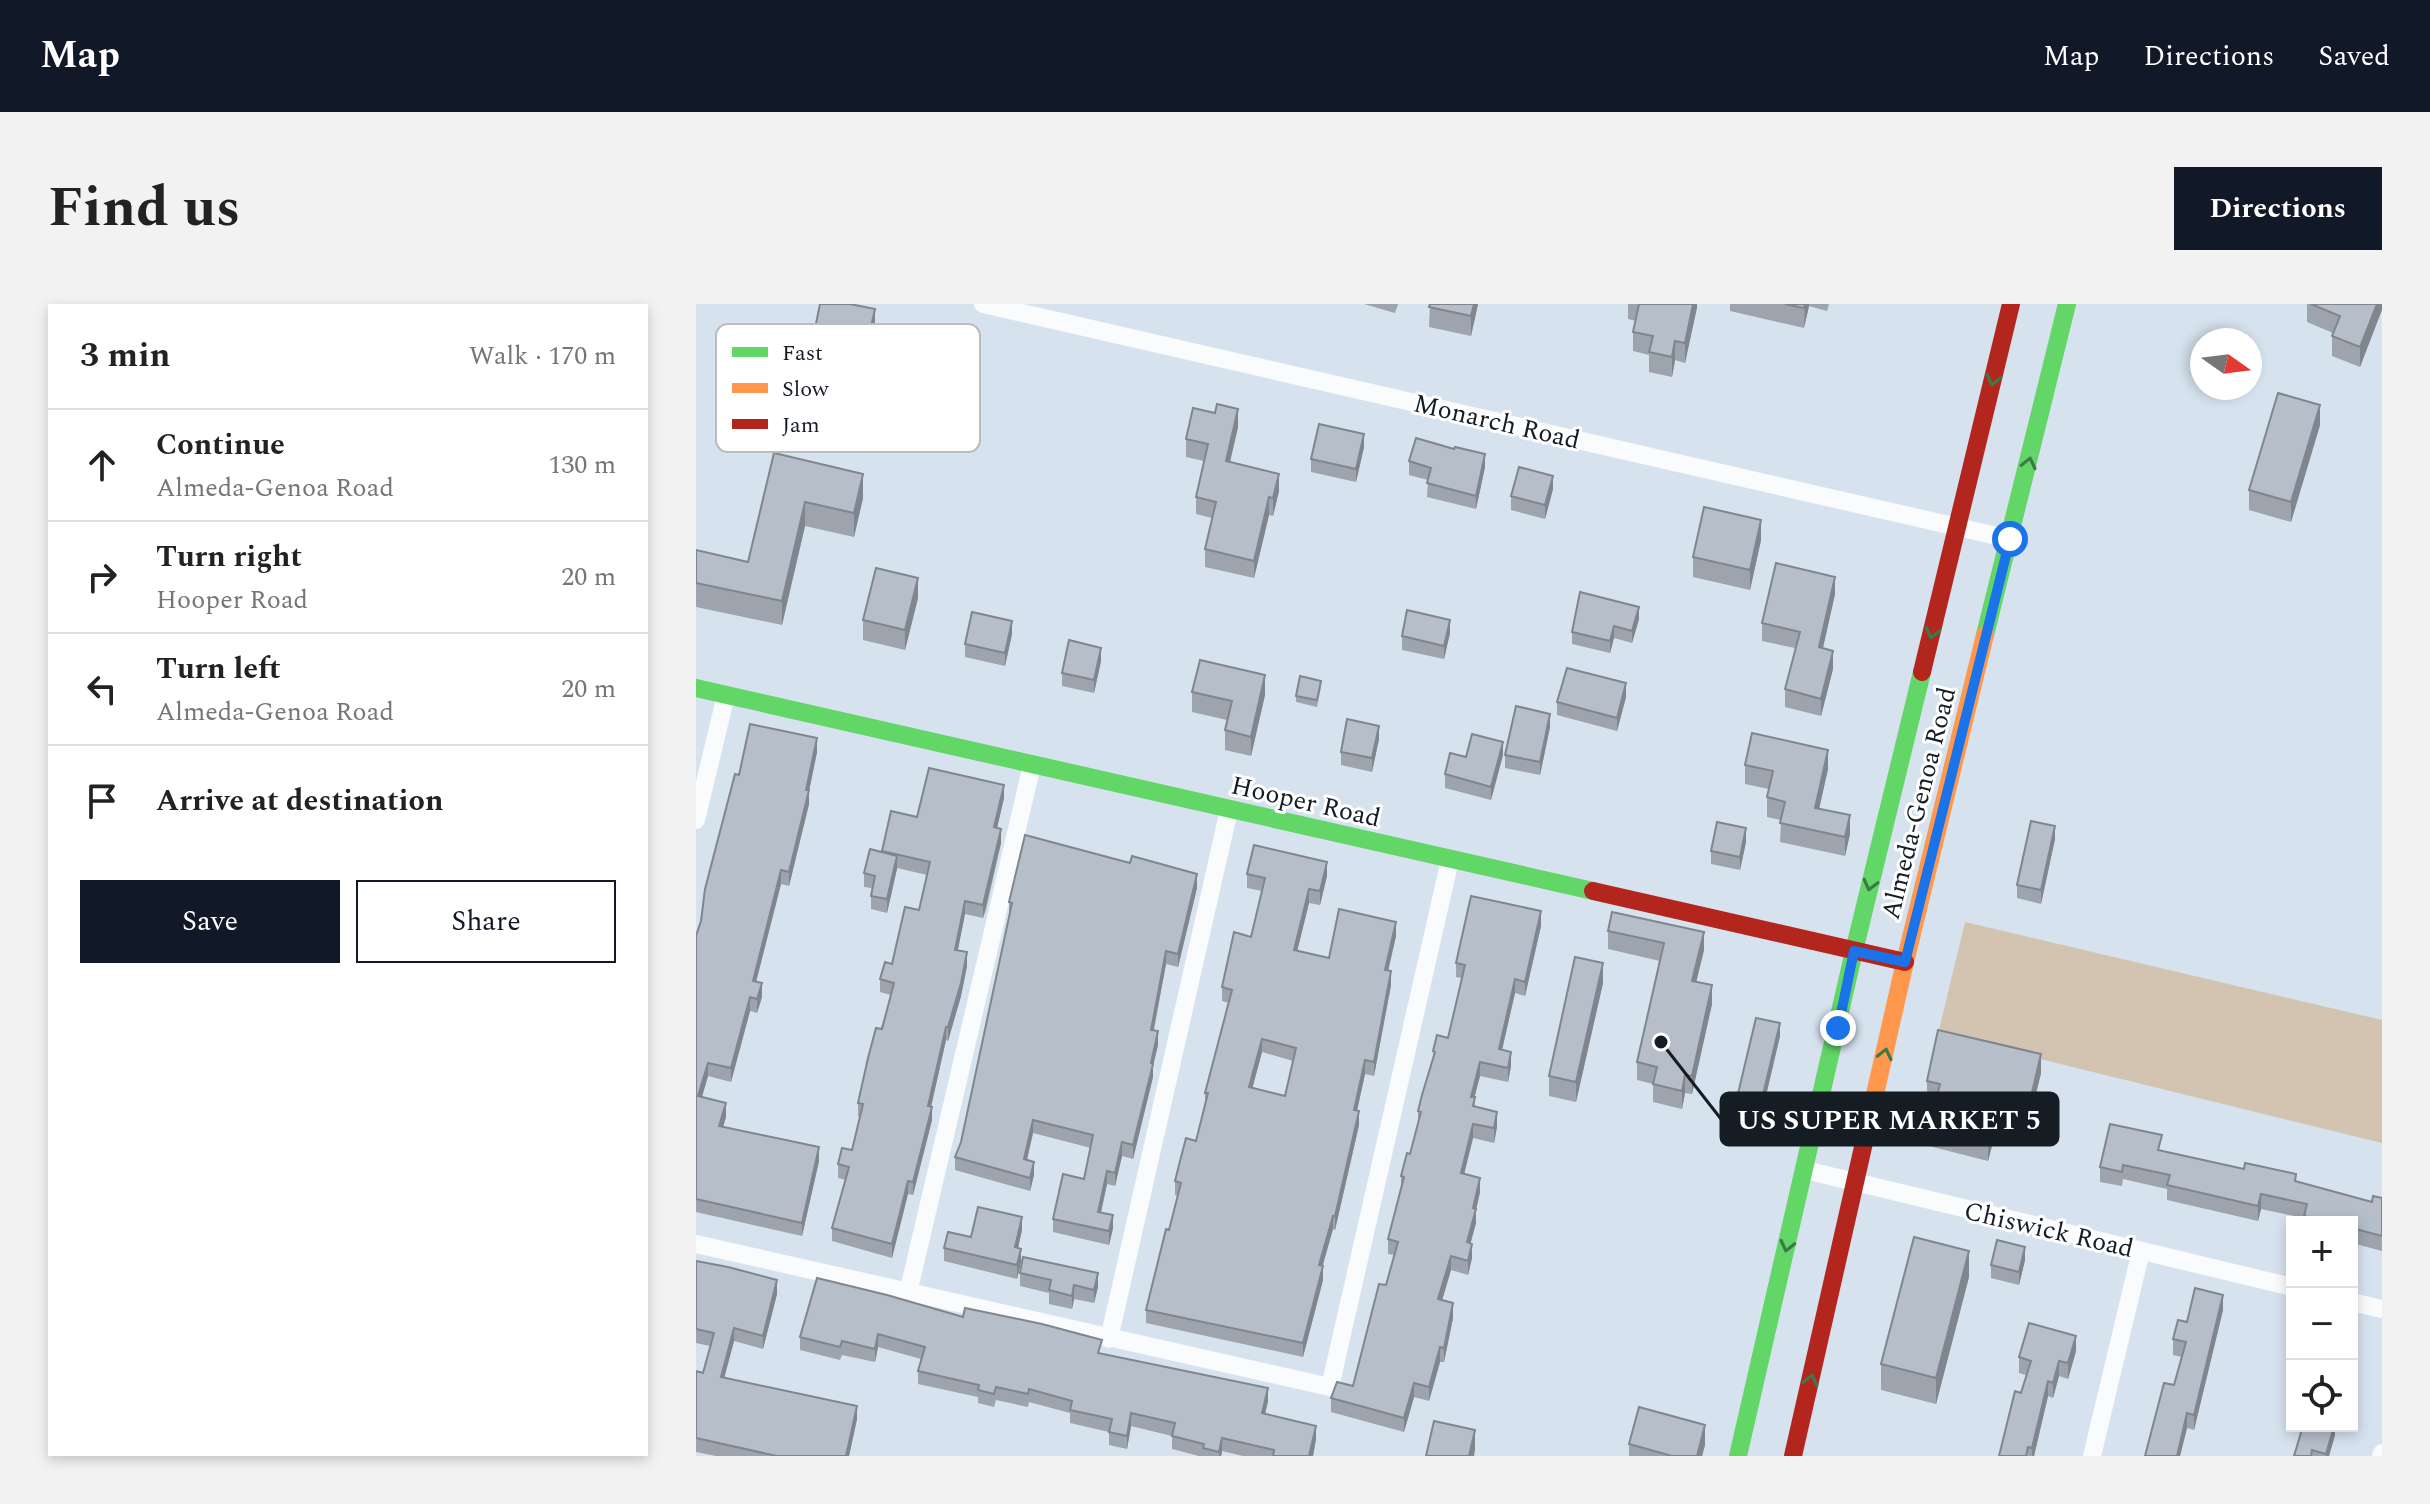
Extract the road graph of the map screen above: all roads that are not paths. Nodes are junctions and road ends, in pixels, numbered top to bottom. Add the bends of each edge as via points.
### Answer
1 (983, 304) edge
2 (2011, 304) edge
3 (2067, 304) edge
4 (1958, 527) junction
5 (2010, 539) junction
6 (696, 688) edge
7 (726, 695) junction
8 (1032, 765) junction
9 (1229, 810) junction
10 (696, 820) edge
11 (1450, 860) junction
12 (1854, 951) junction
13 (1905, 962) junction
14 (1805, 1170) junction
15 (1856, 1183) junction
16 (696, 1244) edge
17 (2141, 1251) junction
18 (2286, 1286) edge
19 (908, 1293) junction
20 (2358, 1303) edge
21 (2382, 1309) edge
22 (1109, 1339) junction
23 (1738, 1456) edge
24 (1793, 1456) edge
25 (2092, 1456) edge

1 - 4 street, Monarch Road
2 -> 4 main road, Almeda-Genoa Road
5 -> 3 main road, Almeda-Genoa Road
4 - 5 street, Monarch Road
4 -> 12 main road, Almeda-Genoa Road
5 - 13 main road, Almeda-Genoa Road
6 - 7 main road, Hooper Road
7 - 8 main road, Hooper Road
7 - 10 street
8 - 9 main road, Hooper Road
8 - 19 street
9 - 11 main road, Hooper Road
9 - 22 street
11 - 12 main road, Hooper Road
11 - 22 street via 1330,1387
12 - 13 main road, Hooper Road
12 - 14 main road, Almeda-Genoa Road
15 -> 13 main road, Almeda-Genoa Road
14 - 15 street, Chiswick Road
14 -> 23 main road, Almeda-Genoa Road
15 - 17 street, Chiswick Road
24 -> 15 main road, Almeda-Genoa Road
16 - 19 street
17 - 18 street, Chiswick Road
17 - 25 street
19 - 22 street
20 - 21 street

